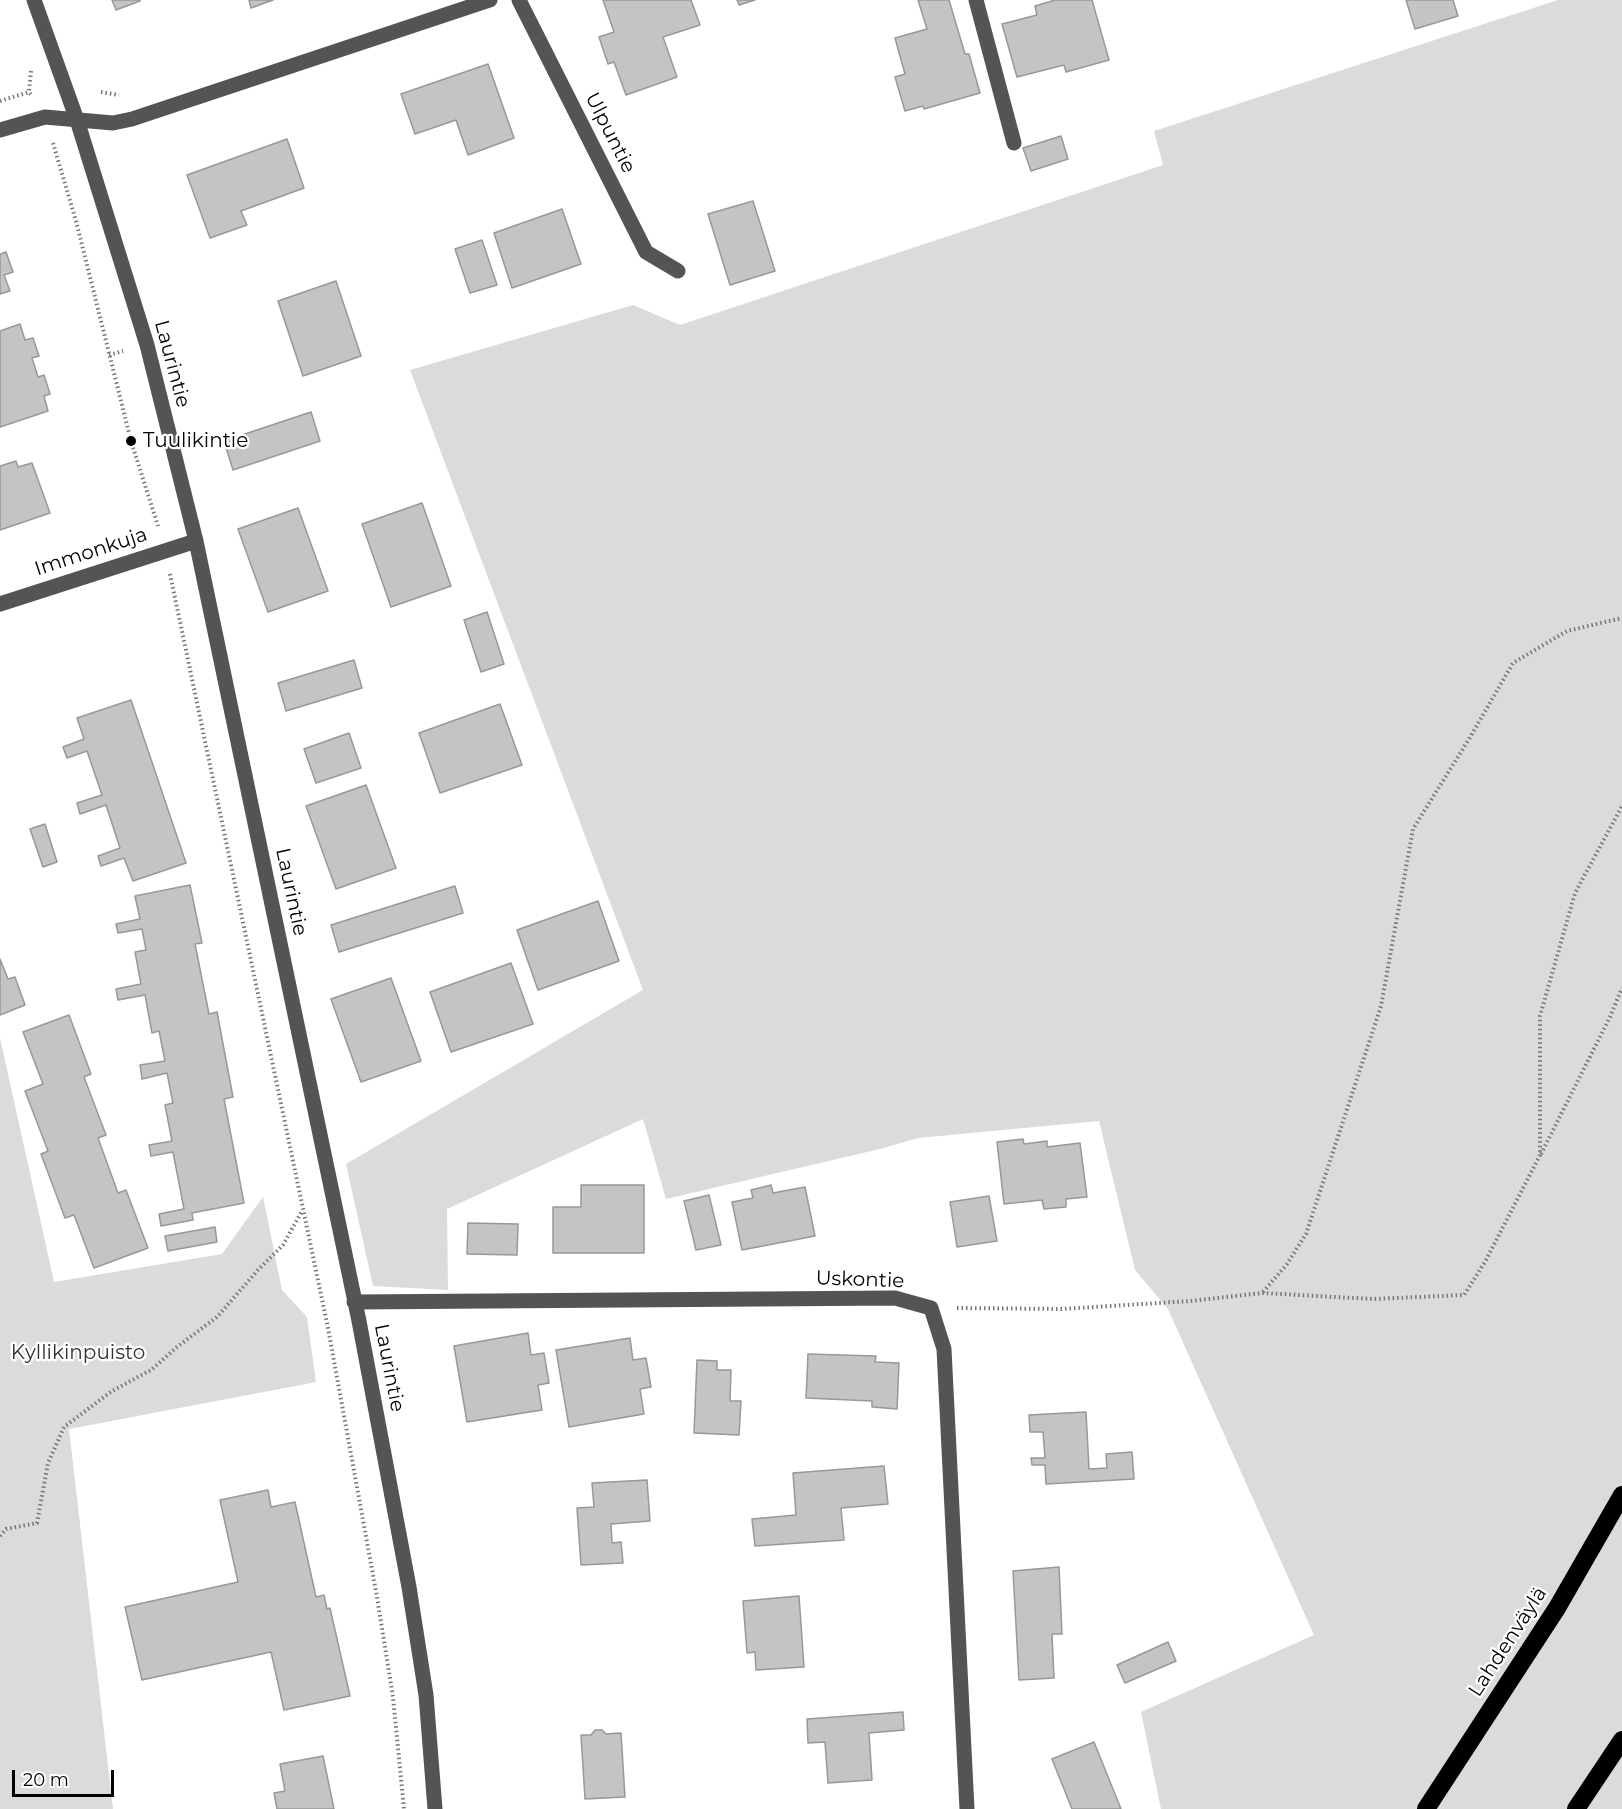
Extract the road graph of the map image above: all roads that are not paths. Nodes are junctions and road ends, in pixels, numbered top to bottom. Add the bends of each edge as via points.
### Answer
1 (34, 0) edge
2 (490, 0) edge
3 (519, 0) edge
4 (976, 0) edge
5 (77, 120) junction
6 (0, 130) edge
7 (1014, 143) dead end
8 (678, 272) dead end
9 (196, 541) junction
10 (0, 604) edge
11 (354, 1302) junction
12 (1622, 1495) edge
13 (1622, 1740) edge
14 (435, 1809) edge
15 (967, 1809) edge
16 (1426, 1809) edge
17 (1576, 1809) edge

1 - 5 street, Laurintie
2 - 5 street via 132,119 112,123
3 - 8 street, Ulpuntie via 646,252
4 - 7 street
5 - 6 street via 45,117
5 - 9 street, Laurintie via 147,345
9 - 10 street, Immonkuja
9 - 11 street, Laurintie
11 - 14 street, Laurintie via 409,1587 426,1695
11 - 15 street, Uskontie via 895,1298 931,1308 944,1349
12 - 16 highway, Lahdenväylä via 1557,1608
13 - 17 highway

